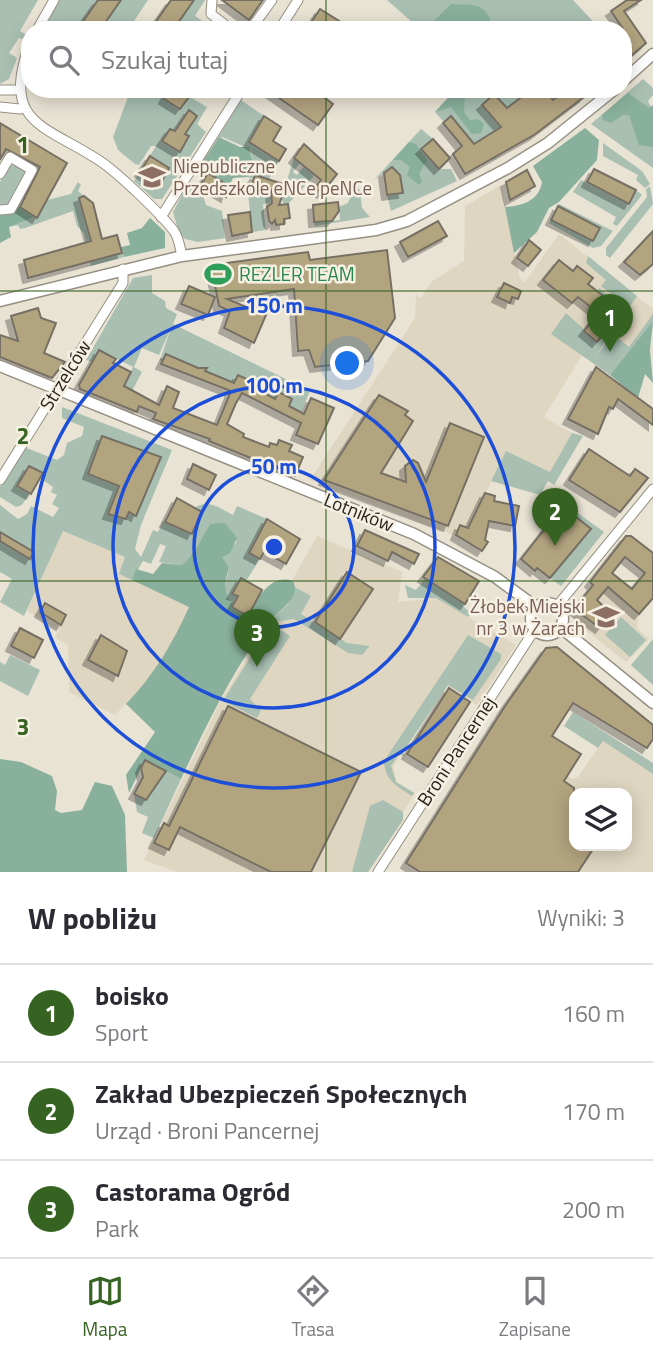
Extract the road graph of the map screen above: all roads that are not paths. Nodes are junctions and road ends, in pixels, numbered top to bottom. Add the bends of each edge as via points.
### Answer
1 (54, 0) edge
2 (212, 0) edge
3 (272, 0) edge
4 (298, 0) edge
5 (42, 21) edge
6 (220, 21) edge
7 (257, 21) edge
8 (285, 21) edge
9 (653, 54) edge
10 (21, 60) edge
11 (632, 73) edge
12 (14, 90) junction
13 (1, 92) edge
14 (236, 98) edge
15 (603, 98) edge
16 (0, 107) edge
17 (20, 108) junction
18 (0, 174) edge
19 (0, 210) edge
20 (161, 217) junction
21 (182, 257) junction
22 (123, 269) junction
23 (0, 303) edge
24 (0, 368) edge
25 (58, 390) junction
26 (0, 480) edge
27 (653, 489) edge
28 (557, 606) junction
29 (536, 607) junction
30 (560, 627) junction
31 (536, 629) junction
32 (653, 703) edge
33 (377, 872) edge

1 - 5 street
2 - 6 street via 211,14
3 - 7 street
4 - 8 street
9 - 11 street
10 - 12 street
12 - 13 street
12 - 17 street
14 - 20 street
15 - 21 street via 548,143 407,221 376,230
16 - 17 street
17 - 20 street via 40,128 102,162
18 - 19 street via 9,157 32,170 11,209
20 - 21 street via 175,233
21 - 22 street
22 - 23 street
22 - 25 street, Strzelców via 123,283
24 - 25 street, Lotników
25 - 26 street, Strzelców
25 - 29 street, Lotników via 414,534 495,577
27 - 28 street
28 - 29 street via 544,603
28 - 30 street via 562,614
29 - 31 street via 531,616
30 - 31 street via 549,634
30 - 32 street
31 - 33 street, Broni Pancernej

